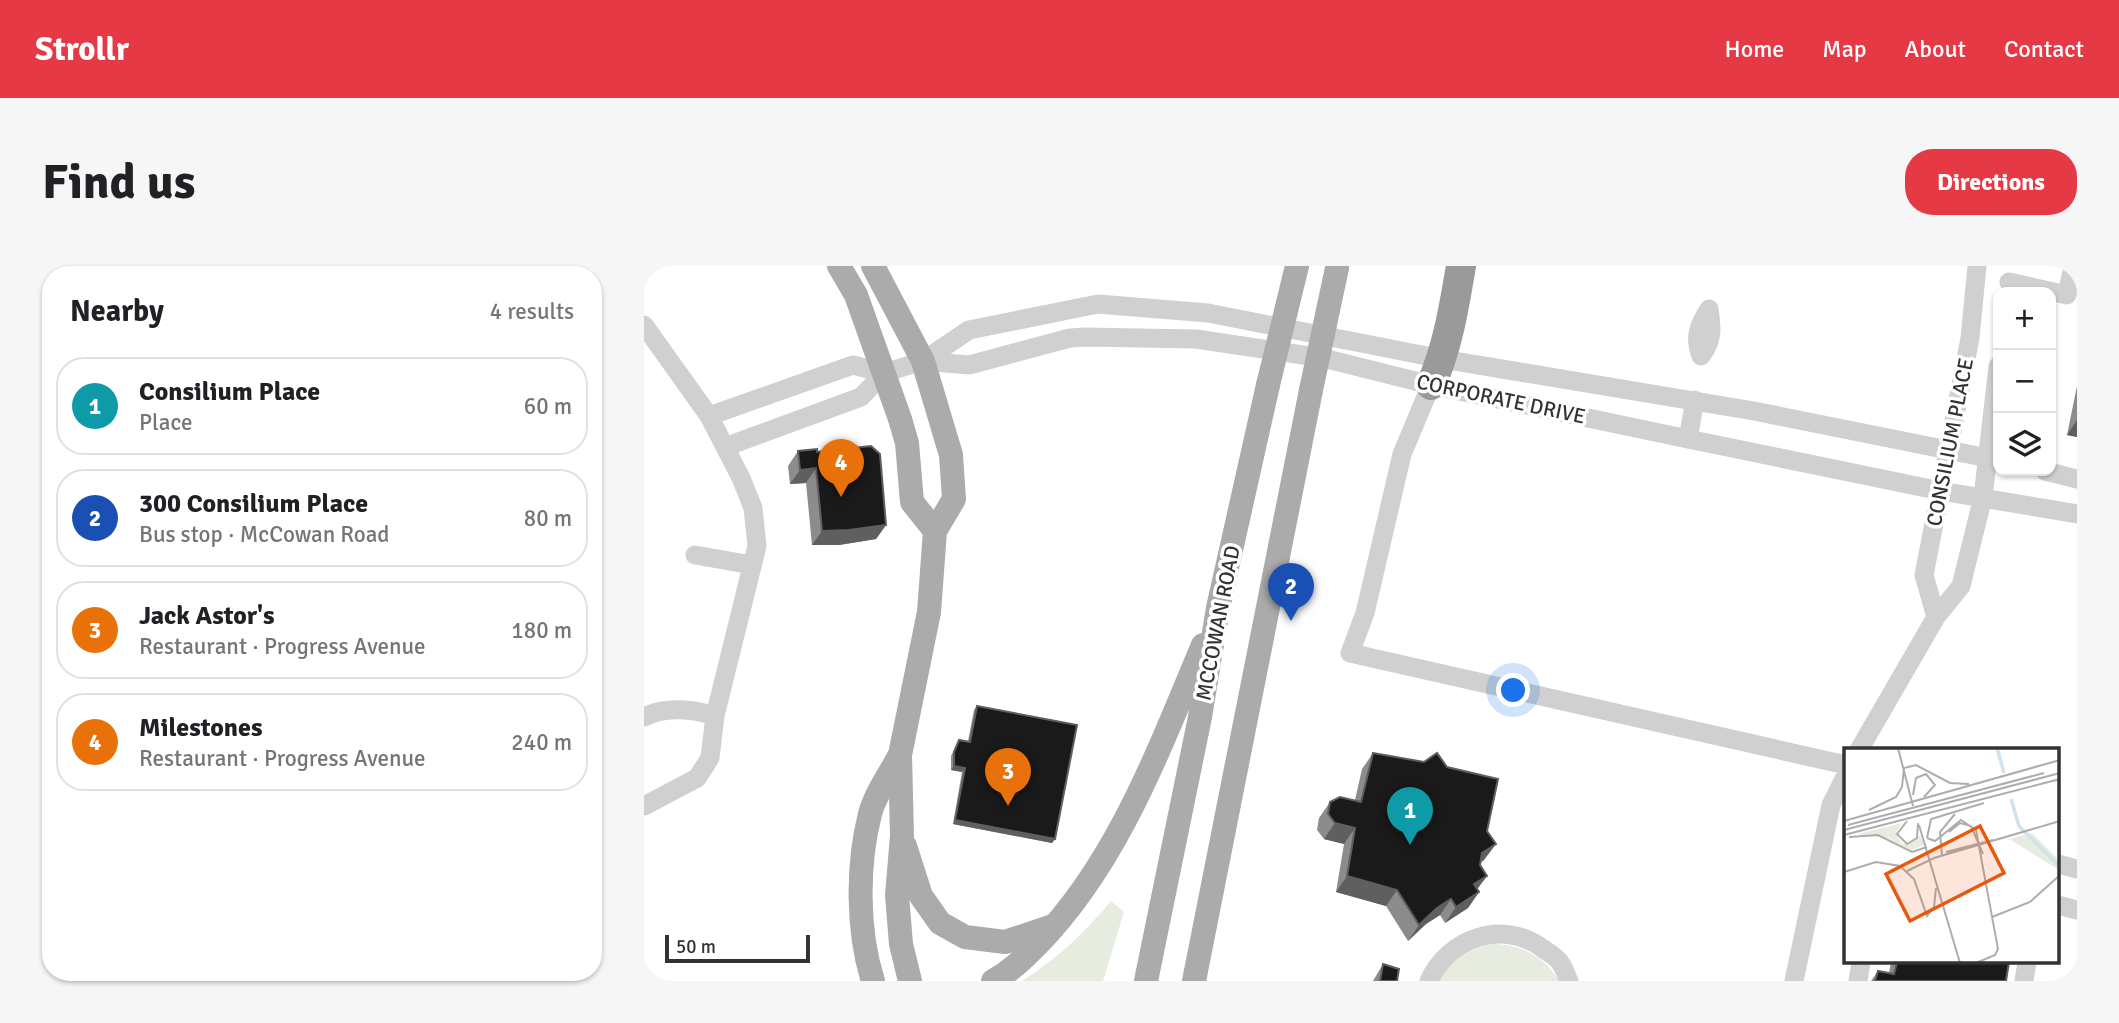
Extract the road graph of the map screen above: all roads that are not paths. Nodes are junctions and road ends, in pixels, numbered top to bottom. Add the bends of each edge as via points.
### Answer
1 (839, 266) edge
2 (873, 266) edge
3 (1297, 266) edge
4 (1461, 266) edge
5 (1977, 266) edge
6 (2073, 266) edge
7 (1337, 267) edge
8 (2009, 280) edge
9 (644, 325) edge
10 (923, 361) junction
11 (1437, 372) junction
12 (884, 373) junction
13 (1695, 400) junction
14 (1995, 413) edge
15 (709, 416) junction
16 (1688, 439) junction
17 (725, 447) junction
18 (1948, 449) junction
19 (1992, 459) edge
20 (2056, 474) edge
21 (2077, 479) edge
22 (1941, 491) junction
23 (1983, 497) junction
24 (2077, 514) edge
25 (936, 531) junction
26 (695, 555) dead end
27 (752, 565) junction
28 (1218, 608) junction
29 (1936, 617) junction
30 (715, 716) junction
31 (644, 717) edge
32 (1860, 748) edge
33 (900, 755) junction
34 (1844, 765) edge
35 (1844, 779) edge
36 (644, 806) edge
37 (1836, 826) edge
38 (902, 836) junction
39 (2060, 865) edge
40 (2077, 869) edge
41 (1057, 925) junction
42 (873, 981) edge
43 (910, 981) edge
44 (993, 981) edge
45 (1146, 981) edge
46 (1194, 981) edge
47 (1429, 981) edge
48 (1569, 981) edge
49 (1794, 981) edge

1 - 12 main road via 856,295
2 - 10 main road
3 - 28 main road, MCCOWAN ROAD, bridge
4 - 11 highway via 1450,331
5 - 18 street, CONSILIUM PLACE via 1970,338
6 - 8 street via 2067,295
7 - 46 main road, bridge
9 - 15 street
10 - 11 street, CORPORATE DRIVE via 969,365 1070,338 1196,339
10 - 11 street, CORPORATE DRIVE via 969,330 1098,304 1208,313
10 - 12 street, CORPORATE DRIVE
10 - 25 main road via 951,455 954,499
11 - 13 street, CORPORATE DRIVE
11 - 16 street, CORPORATE DRIVE
11 - 34 street via 1402,454 1365,613 1350,653
12 - 15 street via 853,365
12 - 17 street via 861,397
12 - 25 main road via 907,443 912,502
13 - 16 street
13 - 18 street, CORPORATE DRIVE
14 - 19 street, CONSILIUM PLACE
15 - 17 street
16 - 22 street, CORPORATE DRIVE
17 - 27 street via 752,508 757,546
18 - 19 street, CORPORATE DRIVE
18 - 22 street, CONSILIUM PLACE
19 - 23 street, CONSILIUM PLACE
20 - 21 street
22 - 23 street, CORPORATE DRIVE
22 - 29 street, CONSILIUM PLACE via 1924,575
23 - 24 street, CORPORATE DRIVE
23 - 29 street, CONSILIUM PLACE via 1961,586
25 - 33 main road via 929,612
26 - 27 street
27 - 30 street
28 - 41 main road via 1123,822
28 - 45 main road, MCCOWAN ROAD
29 - 32 street, CONSILIUM PLACE
30 - 31 street via 674,710
30 - 36 street via 710,758 697,778
33 - 38 main road
33 - 42 main road via 870,812 861,876 862,920
35 - 37 street via 1831,805
37 - 49 street
38 - 41 main road via 921,896 940,923 965,937 1005,942
38 - 43 main road via 897,895
39 - 40 street
41 - 44 main road via 1024,959
47 - 48 street via 1437,964 1465,941 1502,933 1532,941 1559,961

